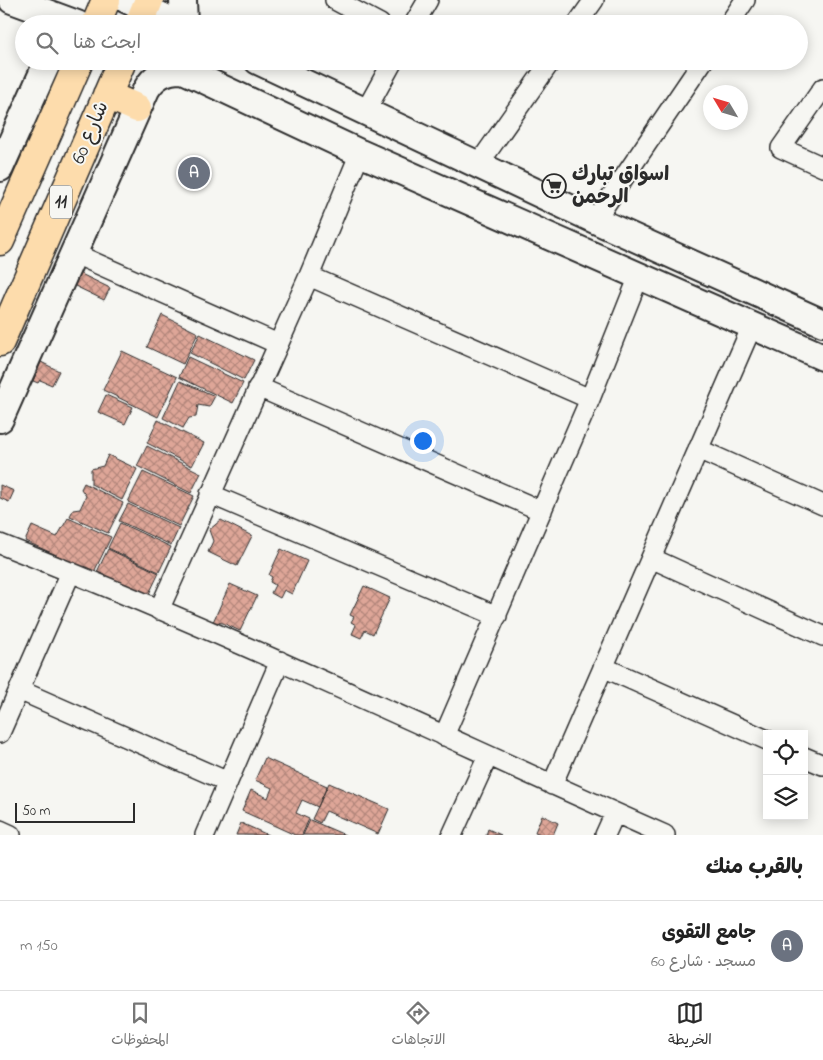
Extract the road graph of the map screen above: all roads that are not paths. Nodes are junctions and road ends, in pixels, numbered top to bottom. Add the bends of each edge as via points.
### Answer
1 (12, 0) edge
2 (106, 0) edge
3 (183, 0) edge
4 (335, 0) edge
5 (428, 0) edge
6 (594, 0) edge
7 (745, 0) edge
8 (140, 8) edge
9 (64, 15) edge
10 (100, 15) edge
11 (157, 15) edge
12 (184, 15) edge
13 (363, 15) edge
14 (419, 15) edge
15 (584, 15) edge
16 (735, 15) edge
17 (44, 70) edge
18 (75, 70) edge
19 (118, 70) edge
20 (169, 70) edge
21 (183, 70) edge
22 (277, 70) edge
23 (388, 70) edge
24 (545, 70) edge
25 (697, 70) edge
26 (823, 88) edge
27 (107, 95) junction
28 (138, 108) junction
29 (365, 112) junction
30 (360, 153) junction
31 (3, 156) edge
32 (478, 165) junction
33 (823, 166) edge
34 (595, 220) junction
35 (0, 241) edge
36 (73, 253) junction
37 (679, 258) junction
38 (309, 276) junction
39 (639, 276) junction
40 (666, 288) junction
41 (6, 306) edge
42 (823, 323) edge
43 (752, 326) junction
44 (0, 342) edge
45 (278, 344) junction
46 (823, 358) edge
47 (258, 387) junction
48 (590, 399) junction
49 (0, 419) edge
50 (698, 449) junction
51 (210, 494) junction
52 (823, 505) edge
53 (542, 511) junction
54 (0, 544) edge
55 (651, 558) junction
56 (70, 572) junction
57 (158, 610) junction
58 (497, 616) junction
59 (823, 636) edge
60 (280, 661) junction
61 (603, 667) junction
62 (19, 690) junction
63 (0, 733) edge
64 (444, 736) junction
65 (763, 738) edge
66 (488, 756) junction
67 (808, 759) edge
68 (823, 765) edge
69 (228, 782) junction
70 (552, 785) junction
71 (615, 813) junction
72 (0, 830) edge
73 (11, 835) edge
74 (205, 835) edge
75 (452, 835) edge
76 (605, 835) edge
77 (665, 835) edge

1 - 9 main road
2 - 10 highway
3 - 12 main road
4 - 13 street
5 - 14 street
6 - 15 street
7 - 16 street
8 - 11 main road
17 - 31 main road
18 - 35 highway, شارع 60 / 11
19 - 27 highway, شارع 60 / 11
20 - 28 main road via 153,79
21 - 30 main road
22 - 29 main road
23 - 29 street
24 - 32 street
25 - 34 street
26 - 33 street via 781,148
27 - 28 highway
27 - 41 highway, شارع 60 / 11
28 - 36 main road
29 - 32 main road
30 - 38 street
30 - 39 main road
32 - 34 main road
34 - 37 main road
36 - 45 street
36 - 49 main road
37 - 40 main road
37 - 42 main road
38 - 45 street
38 - 48 street
39 - 40 main road
39 - 48 street
40 - 43 main road
41 - 44 highway, شارع 60 / 11
43 - 46 main road
43 - 50 street
45 - 47 street
47 - 51 street
47 - 53 street
48 - 53 street
50 - 52 street
50 - 55 street
51 - 57 street
51 - 58 street
53 - 58 street
54 - 56 street
55 - 59 street
55 - 61 street
56 - 57 street
56 - 62 street
57 - 60 street
58 - 64 street
60 - 64 street
60 - 69 street
61 - 65 street
61 - 70 street
62 - 63 street
62 - 69 street
64 - 66 street
66 - 70 street
66 - 75 street
67 - 68 street
69 - 74 street
70 - 71 street
71 - 76 street
71 - 77 street
72 - 73 street

